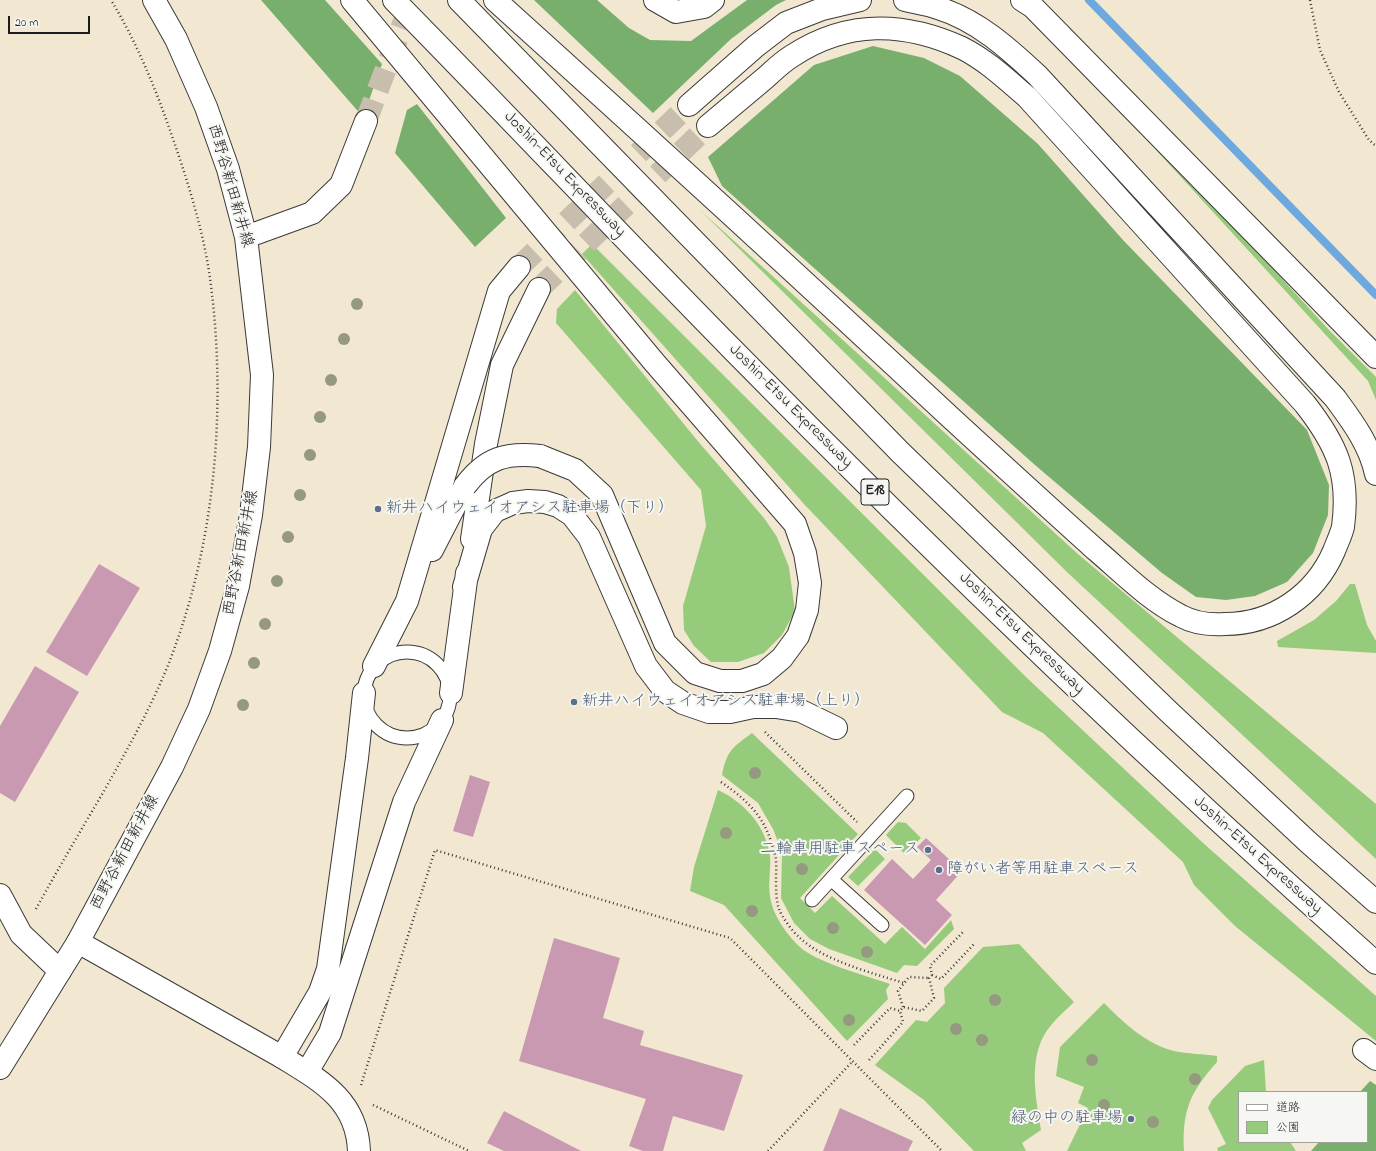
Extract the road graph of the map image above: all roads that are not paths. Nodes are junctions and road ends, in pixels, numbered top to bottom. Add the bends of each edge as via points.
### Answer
1 (154, 0) edge
2 (352, 0) edge
3 (394, 0) edge
4 (459, 0) edge
5 (495, 0) edge
6 (655, 0) edge
7 (713, 0) edge
8 (860, 0) edge
9 (905, 0) edge
10 (1022, 0) edge
11 (689, 105) tunnel mouth
12 (366, 121) tunnel mouth
13 (708, 126) tunnel mouth
14 (246, 237) junction
15 (519, 267) tunnel mouth
16 (539, 289) tunnel mouth
17 (1376, 357) edge
18 (1376, 474) edge
19 (464, 587) junction
20 (407, 601) junction
21 (374, 666) junction
22 (364, 693) junction
23 (451, 693) junction
24 (442, 720) junction
25 (836, 728) dead end
26 (907, 796) dead end
27 (832, 880) junction
28 (0, 895) edge
29 (812, 900) dead end
30 (1376, 902) edge
31 (882, 925) dead end
32 (78, 942) junction
33 (1376, 963) edge
34 (60, 971) junction
35 (282, 1057) junction
36 (0, 1068) edge
37 (307, 1072) junction
38 (359, 1151) edge

1 - 14 main road, 西野谷新田新井線 via 176,39 206,107 228,169
2 - 20 main road, bridge via 654,362 795,524 805,553 810,583 807,610 798,636 782,658 763,674 742,681 720,681 695,673 665,643 602,495 575,470 540,456 522,454 504,457 476,471 465,486
3 - 33 main road, Joshin-Etsu Expressway / E18 via 878,496 1133,742
4 - 30 main road via 900,452 1169,712
5 - 13 main road via 714,198 1043,503 1146,593 1183,618 1211,624 1238,624 1261,620 1280,610 1310,588 1329,562 1342,531 1345,503 1340,462 1325,430 1306,404 1033,103 997,72 962,49 922,33 886,27 852,29 821,40 791,56
6 - 7 main road via 676,12 704,7
8 - 11 main road via 822,9 786,23
9 - 18 main road via 939,8 972,23 1005,45 1037,75 1335,398 1358,430 1373,459
10 - 17 main road via 1033,7
12 - 14 main road via 341,185 322,204 312,213
14 - 32 main road, 西野谷新田新井線 via 262,375 259,447 251,515 238,586 220,651 199,709 172,767
15 - 20 main road via 499,291
16 - 19 main road via 502,365 486,444
19 - 23 main road
19 - 25 main road via 481,529 495,511 512,503 528,501 558,506 572,515 589,537 646,666 665,691 683,703 709,712 776,707 801,711
20 - 21 main road
21 - 22 lane via 367,679
21 - 23 lane via 400,651 415,651 429,657 440,666 448,679
22 - 24 lane via 365,706 371,719 393,736 420,736 432,730
22 - 35 main road via 328,969 320,992
23 - 24 lane via 449,708
24 - 37 main road via 404,802 330,1033
26 - 27 lane
27 - 29 lane
27 - 31 lane
28 - 34 main road via 21,934
32 - 34 main road, 西野谷新田新井線
32 - 35 main road
34 - 36 main road, 西野谷新田新井線
35 - 37 main road
37 - 38 main road via 354,1105

